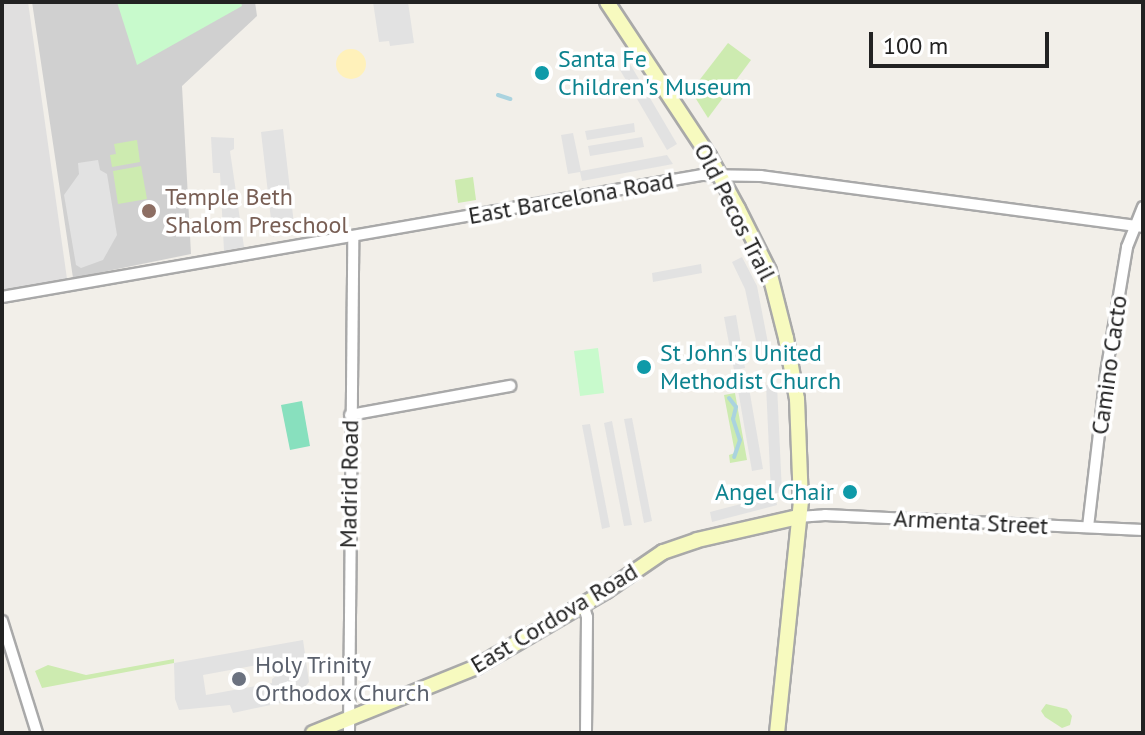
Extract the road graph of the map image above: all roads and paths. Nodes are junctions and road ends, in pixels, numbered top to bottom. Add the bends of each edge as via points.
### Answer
1 (607, 2) edge
2 (718, 175) junction
3 (1143, 207) edge
4 (1139, 226) edge
5 (353, 236) junction
6 (2, 297) edge
7 (510, 386) dead end
8 (350, 415) junction
9 (798, 517) junction
10 (1088, 527) junction
11 (1143, 530) edge
12 (583, 604) junction
13 (2, 621) edge
14 (349, 726) edge
15 (37, 733) edge
16 (313, 733) edge
17 (586, 733) edge
18 (777, 733) edge

1 - 2 main road, Old Pecos Trail
2 - 4 street, East Barcelona Road via 761,176
2 - 5 street, East Barcelona Road
2 - 9 main road, Old Pecos Trail via 769,271 784,325 797,399
3 - 4 street, Camino Cacto
4 - 10 street, Camino Cacto via 1127,247
5 - 6 street, East Barcelona Road
5 - 8 street, Madrid Road
7 - 8 street
8 - 14 street, Madrid Road
9 - 10 street, Armenta Street
9 - 12 main road, East Cordova Road via 682,544
9 - 18 main road, Old Pecos Trail
10 - 11 street, Armenta Street
12 - 14 main road, East Cordova Road via 467,671
12 - 17 street
13 - 15 street
14 - 16 main road, East Cordova Road

